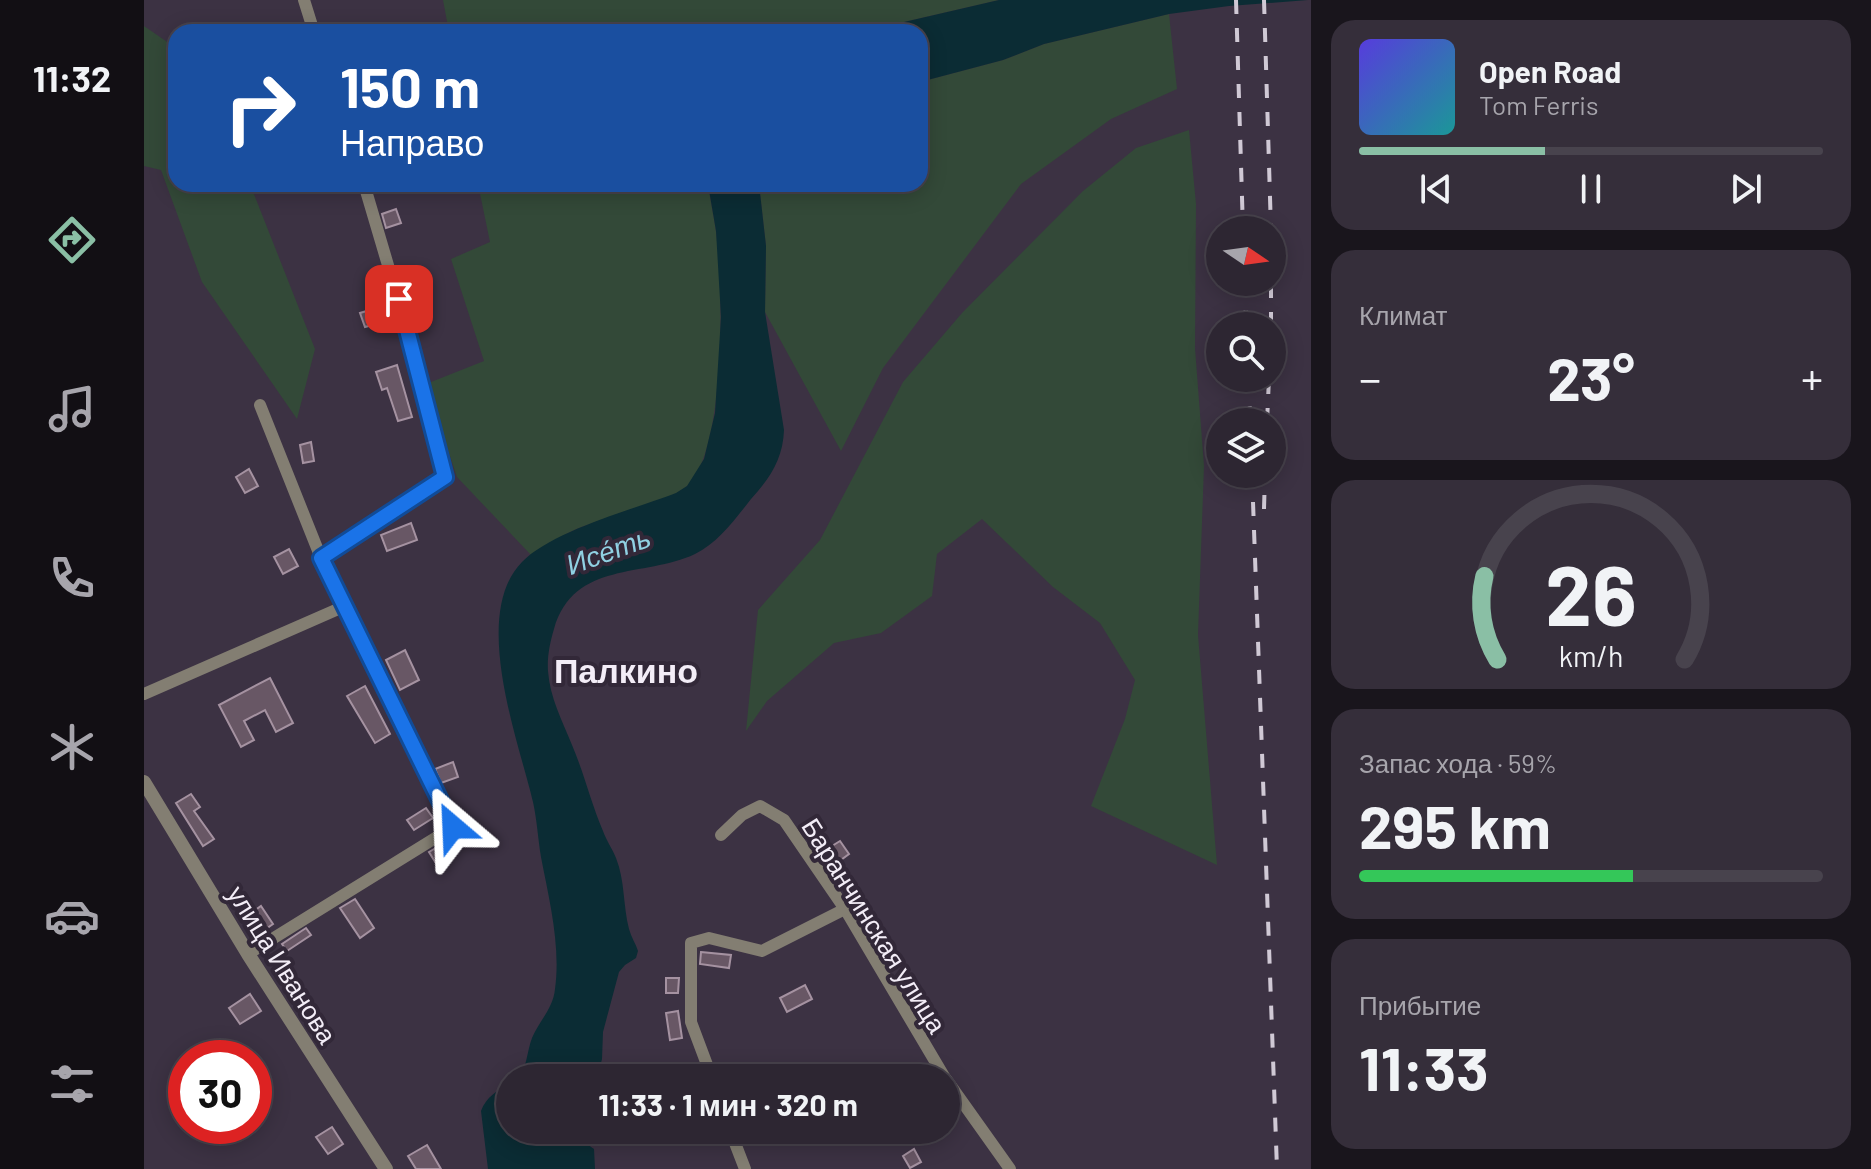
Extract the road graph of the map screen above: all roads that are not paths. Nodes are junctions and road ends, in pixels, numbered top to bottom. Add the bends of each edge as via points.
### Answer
1 (304, 0) edge
2 (312, 24) edge
3 (366, 192) edge
4 (260, 405) dead end
5 (321, 558) junction
6 (345, 606) junction
7 (144, 694) edge
8 (144, 782) edge
9 (721, 835) dead end
10 (845, 909) junction
11 (248, 954) junction
12 (707, 1064) edge
13 (937, 1064) edge
14 (960, 1099) edge
15 (735, 1144) edge
16 (386, 1169) edge
17 (745, 1169) edge
18 (1010, 1169) edge

1 - 2 street
3 - 5 street via 445,477
4 - 5 street
5 - 6 street
6 - 7 street
6 - 11 street via 453,827
8 - 11 street, улица Иванова
9 - 10 street, Баранчинская улица via 760,806 784,820
10 - 12 street via 762,951 709,938 691,943 691,1022
10 - 13 street, Баранчинская улица
11 - 16 street, улица Иванова
14 - 18 street, Баранчинская улица
15 - 17 street

